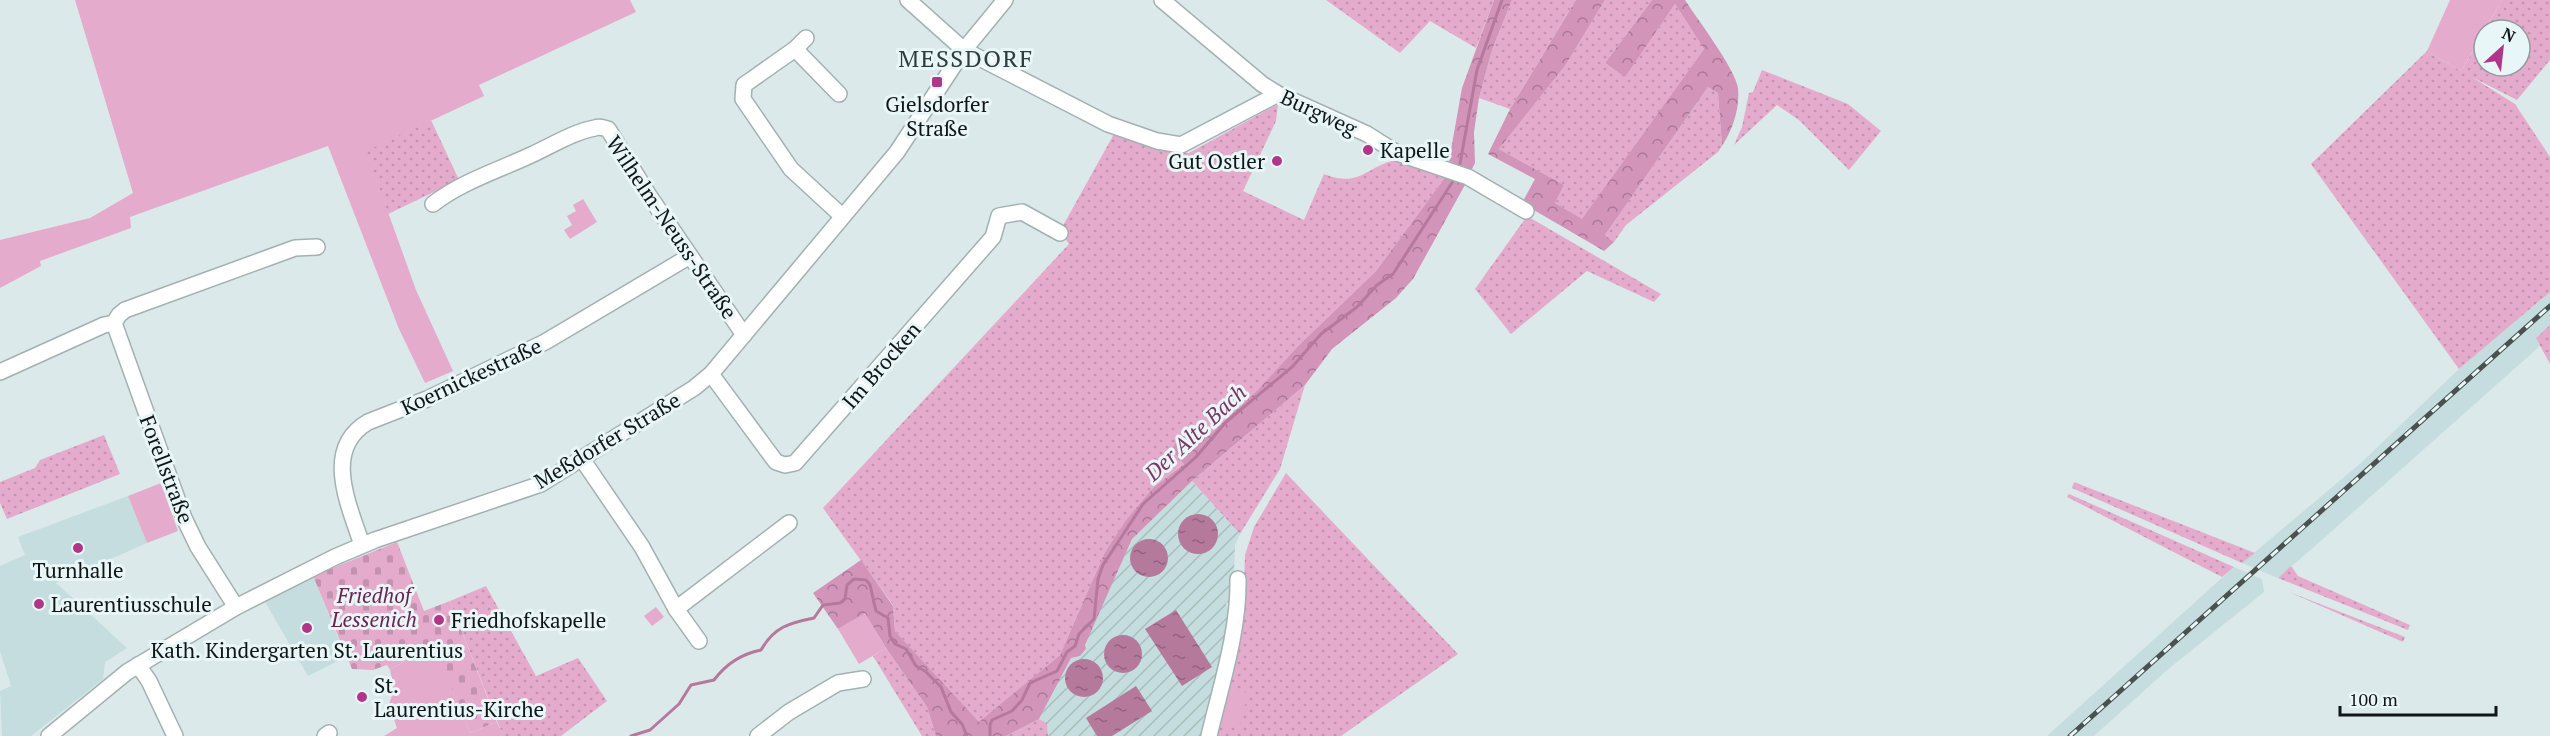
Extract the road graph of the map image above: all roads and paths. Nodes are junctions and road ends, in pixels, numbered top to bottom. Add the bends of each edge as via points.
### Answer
1 (908, 0) edge
2 (1005, 0) edge
3 (1161, 0) edge
4 (806, 38) dead end
5 (795, 49) junction
6 (964, 50) junction
7 (839, 94) dead end
8 (1278, 94) junction
9 (433, 204) dead end
10 (1526, 211) dead end
11 (843, 216) junction
12 (1060, 233) dead end
13 (317, 247) dead end
14 (690, 256) junction
15 (114, 323) junction
16 (744, 335) junction
17 (0, 372) edge
18 (711, 374) junction
19 (582, 459) junction
20 (789, 523) dead end
21 (362, 545) junction
22 (1238, 579) dead end
23 (236, 607) junction
24 (676, 609) junction
25 (699, 641) dead end
26 (138, 665) junction
27 (863, 679) dead end
28 (49, 736) edge
29 (175, 736) edge
30 (758, 736) edge
31 (1209, 736) edge

1 - 6 street
2 - 6 street, Meßdorfer Straße
3 - 8 street, Burgweg
4 - 5 street
5 - 7 street
5 - 11 street via 744,85 743,99 791,169
6 - 8 street via 1108,124 1171,144 1196,139
6 - 11 street, Meßdorfer Straße via 897,152
8 - 10 street, Burgweg via 1367,134 1397,153 1468,177
9 - 14 street, Wilhelm-Neuss-Straße via 477,179 601,127 608,129
11 - 16 street, Meßdorfer Straße
12 - 18 street, Im Brocken via 1022,212 999,216 993,237 795,463 776,462
13 - 15 street via 295,248 125,310
14 - 16 street, Wilhelm-Neuss-Straße
14 - 21 street, Koernickestraße via 559,335 343,435 342,473
15 - 17 street
15 - 23 street, Forellstraße via 183,518
16 - 18 street, Meßdorfer Straße
18 - 19 street, Meßdorfer Straße
19 - 21 street, Meßdorfer Straße via 541,484
19 - 24 street via 642,547
20 - 24 street
21 - 23 street, Meßdorfer Straße
22 - 31 street via 1230,645
23 - 26 street, Meßdorfer Straße
24 - 25 street
26 - 28 street, Meßdorfer Straße
26 - 29 street
27 - 30 street via 838,683

